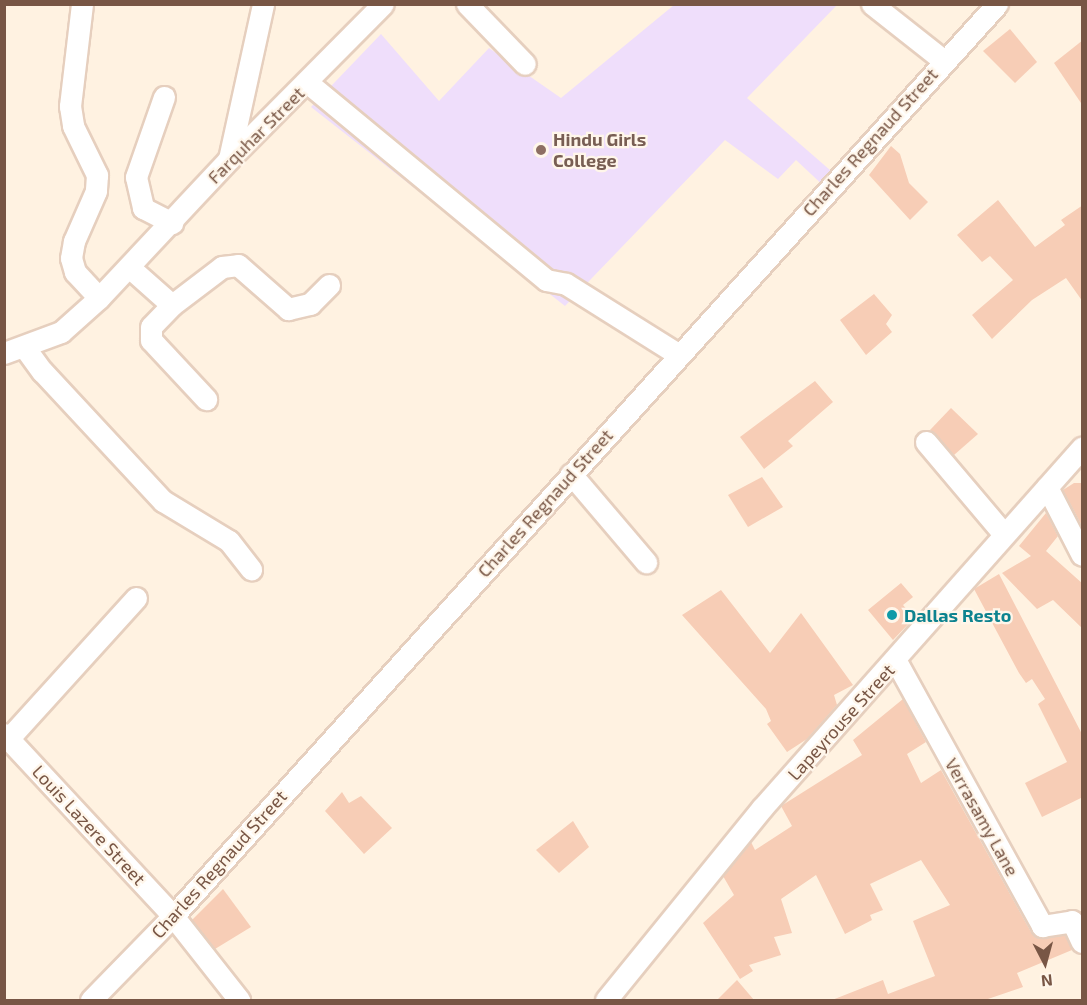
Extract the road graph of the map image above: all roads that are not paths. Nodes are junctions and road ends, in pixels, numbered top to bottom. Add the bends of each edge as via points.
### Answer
1 (82, 4) edge
2 (263, 4) edge
3 (383, 4) edge
4 (467, 4) edge
5 (872, 4) edge
6 (997, 4) edge
7 (944, 60) junction
8 (525, 64) dead end
9 (308, 83) junction
10 (164, 97) dead end
11 (229, 159) junction
12 (172, 223) junction
13 (129, 267) junction
14 (329, 285) dead end
15 (99, 298) junction
16 (172, 305) junction
17 (26, 348) junction
18 (4, 353) edge
19 (679, 355) junction
20 (206, 399) dead end
21 (926, 442) dead end
22 (1083, 448) edge
23 (571, 474) junction
24 (1047, 487) junction
25 (1003, 533) junction
26 (1083, 555) edge
27 (646, 562) dead end
28 (251, 569) dead end
29 (135, 598) dead end
30 (897, 661) junction
31 (7, 736) edge
32 (173, 916) junction
33 (1083, 942) edge
34 (91, 1000) edge
35 (239, 1000) edge
36 (606, 1000) edge

1 - 15 street via 70,106 73,126 97,175 96,191 87,206 71,258 75,272
2 - 11 street
3 - 9 street, Farquhar Street
4 - 8 street
5 - 7 street
6 - 7 street, Charles Regnaud Street
7 - 19 street, Charles Regnaud Street
9 - 11 street, Farquhar Street
9 - 19 street via 546,280 566,284
10 - 12 street via 136,177 143,208
11 - 12 street, Farquhar Street
12 - 13 street, Farquhar Street
13 - 15 street, Farquhar Street
13 - 16 street
14 - 16 street via 309,304 288,309 238,265 222,267
15 - 17 street, Farquhar Street via 61,332
16 - 20 street via 151,327 151,340
17 - 18 street, Farquhar Street
17 - 28 street via 42,371 155,493 229,541
19 - 23 street, Charles Regnaud Street
21 - 25 street
22 - 24 street, Lapeyrouse Street
23 - 27 street
23 - 32 street, Charles Regnaud Street
24 - 25 street, Lapeyrouse Street
24 - 26 street
25 - 30 street, Lapeyrouse Street
29 - 31 street
30 - 33 street, Verrasamy Lane via 1042,926 1072,921
30 - 36 street, Lapeyrouse Street via 762,808
31 - 32 street, Louis Lazere Street
32 - 34 street, Charles Regnaud Street
32 - 35 street, Louis Lazere Street

